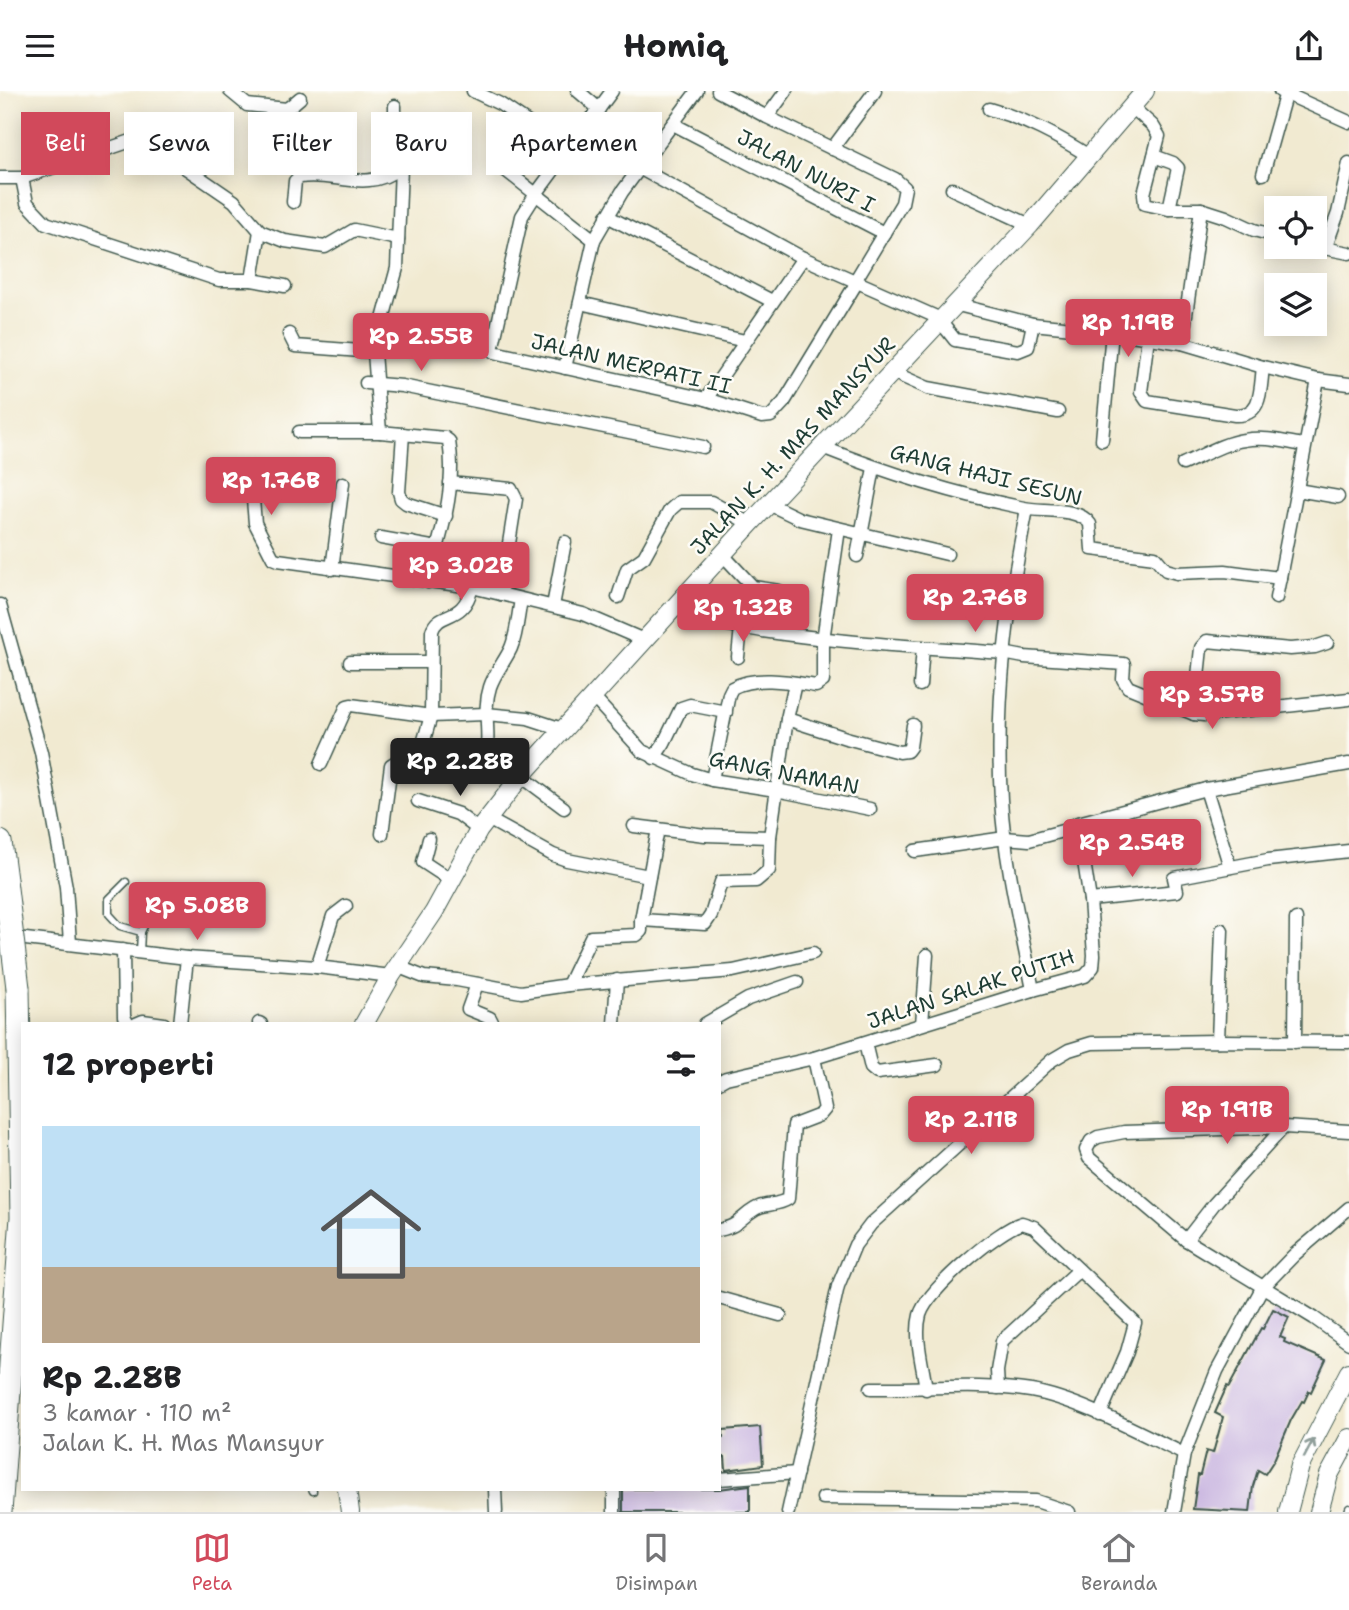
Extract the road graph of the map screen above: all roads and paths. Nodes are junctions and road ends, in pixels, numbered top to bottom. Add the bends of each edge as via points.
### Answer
1 (230, 91) edge
2 (473, 91) edge
3 (578, 91) edge
4 (611, 91) edge
5 (697, 91) edge
6 (718, 91) edge
7 (786, 91) edge
8 (875, 91) edge
9 (1145, 91) edge
10 (1283, 92) edge
11 (300, 98) dead end
12 (396, 106) dead end
13 (1131, 106) junction
14 (599, 109) junction
15 (989, 109) dead end
16 (396, 112) edge
17 (512, 112) edge
18 (597, 112) edge
19 (766, 117) junction
20 (1349, 122) edge
21 (673, 124) junction
22 (662, 138) edge
23 (832, 149) junction
24 (1089, 156) junction
25 (1154, 156) junction
26 (1349, 163) edge
27 (1263, 174) dead end
28 (391, 175) edge
29 (401, 175) edge
30 (512, 175) edge
31 (550, 175) edge
32 (634, 175) edge
33 (652, 175) edge
34 (0, 178) edge
35 (22, 178) junction
36 (952, 189) dead end
37 (536, 194) junction
38 (293, 202) dead end
39 (1169, 209) junction
40 (1200, 209) junction
41 (607, 216) junction
42 (1030, 225) junction
43 (260, 231) junction
44 (884, 233) junction
45 (1264, 233) edge
46 (1327, 233) edge
47 (398, 239) junction
48 (594, 240) junction
49 (1327, 249) edge
50 (1349, 253) edge
51 (803, 258) junction
52 (252, 280) junction
53 (855, 281) junction
54 (285, 286) dead end
55 (772, 301) junction
56 (580, 303) junction
57 (954, 304) junction
58 (940, 320) junction
59 (1033, 324) junction
60 (1112, 332) junction
61 (289, 334) dead end
62 (1147, 337) junction
63 (746, 341) junction
64 (1182, 343) junction
65 (374, 352) junction
66 (1263, 367) junction
67 (565, 368) junction
68 (892, 372) junction
69 (1318, 380) junction
70 (372, 383) junction
71 (1349, 384) edge
72 (706, 399) junction
73 (1058, 412) dead end
74 (299, 432) dead end
75 (380, 432) junction
76 (402, 434) junction
77 (1102, 440) dead end
78 (1304, 445) junction
79 (703, 447) dead end
80 (822, 447) junction
81 (1182, 464) dead end
82 (874, 468) junction
83 (343, 483) dead end
84 (450, 483) junction
85 (252, 488) dead end
86 (1297, 490) junction
87 (1338, 497) dead end
88 (769, 504) junction
89 (1027, 509) junction
90 (446, 516) junction
91 (750, 524) junction
92 (839, 529) junction
93 (860, 534) junction
94 (381, 538) dead end
95 (565, 542) dead end
96 (412, 543) junction
97 (437, 548) junction
98 (947, 554) dead end
99 (723, 555) junction
100 (856, 556) dead end
101 (332, 569) junction
102 (402, 578) junction
103 (1280, 578) junction
104 (428, 582) junction
105 (471, 587) junction
106 (779, 591) dead end
107 (501, 594) junction
108 (618, 597) dead end
109 (1276, 598) dead end
110 (521, 600) junction
111 (0, 605) edge
112 (553, 606) junction
113 (676, 608) junction
114 (741, 627) junction
115 (823, 640) junction
116 (646, 641) junction
117 (1326, 643) dead end
118 (923, 647) junction
119 (1003, 653) junction
120 (738, 657) dead end
121 (350, 661) dead end
122 (431, 662) junction
123 (795, 683) junction
124 (920, 685) dead end
125 (593, 697) junction
126 (1349, 699) edge
127 (726, 712) junction
128 (486, 714) junction
129 (1194, 714) junction
130 (431, 716) junction
131 (787, 719) junction
132 (914, 725) dead end
133 (562, 729) junction
134 (654, 758) junction
135 (321, 764) dead end
136 (1349, 765) edge
137 (482, 768) dead end
138 (521, 776) junction
139 (712, 781) junction
140 (1206, 789) junction
141 (776, 790) junction
142 (418, 801) dead end
143 (564, 808) dead end
144 (870, 809) dead end
145 (1078, 823) junction
146 (484, 824) junction
147 (634, 826) dead end
148 (658, 829) junction
149 (382, 834) dead end
150 (770, 837) junction
151 (1005, 838) junction
152 (429, 839) dead end
153 (0, 842) edge
154 (915, 851) dead end
155 (1349, 851) edge
156 (1230, 867) junction
157 (649, 876) junction
158 (452, 881) junction
159 (125, 882) dead end
160 (158, 899) dead end
161 (1090, 900) junction
162 (346, 906) dead end
163 (1296, 919) dead end
164 (641, 920) junction
165 (1222, 930) dead end
166 (141, 932) junction
167 (0, 936) edge
168 (70, 943) junction
169 (123, 950) junction
170 (140, 952) junction
171 (813, 953) dead end
172 (927, 955) dead end
173 (187, 958) junction
174 (317, 967) junction
175 (395, 972) junction
176 (617, 980) junction
177 (797, 982) dead end
178 (477, 984) junction
179 (568, 985) junction
180 (1033, 990) junction
181 (127, 1022) edge
182 (180, 1022) edge
183 (365, 1022) edge
184 (492, 1022) edge
185 (614, 1022) edge
186 (708, 1022) edge
187 (922, 1024) junction
188 (1218, 1041) junction
189 (1295, 1042) junction
190 (1349, 1042) edge
191 (865, 1043) junction
192 (814, 1058) junction
193 (937, 1065) dead end
194 (721, 1081) edge
195 (1284, 1127) junction
196 (1349, 1131) edge
197 (21, 1159) edge
198 (1349, 1208) edge
199 (21, 1229) edge
200 (721, 1230) edge
201 (1186, 1240) junction
202 (1079, 1270) junction
203 (1262, 1288) junction
204 (721, 1299) edge
205 (780, 1315) dead end
206 (1349, 1343) edge
207 (1349, 1372) edge
208 (871, 1388) dead end
209 (998, 1388) junction
210 (926, 1389) junction
211 (1100, 1415) junction
212 (1349, 1437) edge
213 (1184, 1454) junction
214 (797, 1473) junction
215 (721, 1479) edge
216 (347, 1491) edge
217 (495, 1491) edge
218 (614, 1491) edge
219 (822, 1497) dead end
220 (0, 1512) edge
221 (350, 1512) edge
222 (496, 1512) edge
223 (614, 1512) edge
224 (788, 1512) edge
225 (1069, 1512) edge
226 (1174, 1512) edge
227 (1288, 1512) edge
228 (1319, 1512) edge

1 - 11 street via 247,105 287,109
2 - 17 street
3 - 14 street
4 - 14 street
5 - 21 street
6 - 19 street
7 - 19 street
8 - 23 street
9 - 13 street, JALAN K. H. MAS MANSYUR
10 - 20 street
10 - 27 street
12 - 16 street
13 - 24 street, JALAN K. H. MAS MANSYUR
13 - 25 street via 1157,132
14 - 18 street
15 - 24 street via 1030,122
19 - 23 street
21 - 22 street
21 - 44 street, JALAN NURI I
23 - 44 street via 902,183 902,203
24 - 42 street, JALAN K. H. MAS MANSYUR
25 - 39 street via 1178,168
25 - 39 street via 1144,202 1148,207
26 - 46 street via 1338,213
28 - 38 street via 352,181 300,177 295,181
29 - 47 street
30 - 37 street
31 - 37 street
32 - 41 street
33 - 51 street
34 - 35 street
35 - 43 street via 129,140 145,140 234,201
35 - 52 street via 27,203 46,223 219,280
36 - 42 street
37 - 48 street
37 - 67 street, JALAN MERPATI II via 522,216 492,350
39 - 40 street
40 - 45 street
40 - 64 street
41 - 48 street
41 - 55 street
42 - 57 street, JALAN K. H. MAS MANSYUR
43 - 47 street via 285,241 324,247 354,230
43 - 52 street
44 - 53 street
47 - 65 street via 397,268
48 - 56 street
49 - 50 street
51 - 53 street
51 - 55 street
52 - 54 street
53 - 58 street
53 - 72 street, JALAN MERPATI II via 784,402 771,416
55 - 63 street
56 - 63 street
56 - 67 street
57 - 58 street, JALAN K. H. MAS MANSYUR
57 - 59 street
58 - 59 street via 955,340 1018,351 1028,347
58 - 68 street, JALAN K. H. MAS MANSYUR
59 - 60 street
60 - 62 street
60 - 77 street
61 - 65 street via 295,346
62 - 64 street
62 - 66 street via 1141,392 1147,401 1248,414 1257,407
63 - 72 street
64 - 66 street
65 - 70 street
66 - 69 street
67 - 72 street, JALAN MERPATI II
68 - 73 street via 928,388
68 - 80 street, JALAN K. H. MAS MANSYUR
69 - 71 street
69 - 78 street
70 - 75 street
70 - 79 street
74 - 75 street
75 - 76 street
76 - 84 street via 449,441
76 - 90 street via 401,499
78 - 81 street via 1244,440
78 - 86 street
80 - 82 street, GANG HAJI SESUN
80 - 88 street, JALAN K. H. MAS MANSYUR
82 - 89 street, GANG HAJI SESUN
82 - 93 street
83 - 101 street
84 - 90 street
84 - 107 street via 511,489 516,499
85 - 101 street via 255,523 273,558
86 - 87 street
86 - 103 street
88 - 91 street, JALAN K. H. MAS MANSYUR
88 - 92 street via 800,519
89 - 103 street, GANG HAJI SESUN via 1081,515 1090,524 1092,549 1155,557 1170,572 1225,571
89 - 119 street
90 - 97 street
91 - 99 street, JALAN K. H. MAS MANSYUR
91 - 108 street via 711,502 679,502 643,557 627,569
92 - 93 street
92 - 115 street
93 - 98 street
93 - 100 street
94 - 96 street
95 - 112 street
96 - 97 street
96 - 102 street
97 - 104 street
99 - 106 street via 752,587
99 - 113 street, JALAN K. H. MAS MANSYUR
101 - 102 street
102 - 104 street
103 - 109 street
104 - 105 street
105 - 107 street
105 - 122 street via 461,610 434,625
107 - 110 street
110 - 112 street
110 - 128 street via 512,646 490,687
111 - 168 street via 41,752 66,887
112 - 116 street
113 - 114 street via 690,616
113 - 116 street, JALAN K. H. MAS MANSYUR
114 - 115 street
114 - 120 street
115 - 118 street
115 - 123 street via 822,683
116 - 125 street, JALAN K. H. MAS MANSYUR
117 - 129 street via 1290,649 1207,641 1201,648
118 - 119 street
118 - 124 street
119 - 129 street via 1124,664 1123,679 1128,687
119 - 151 street via 999,711
121 - 122 street
122 - 130 street
123 - 127 street via 738,684 729,694
123 - 131 street
125 - 133 street, JALAN K. H. MAS MANSYUR
125 - 134 street, GANG NAMAN via 642,751
126 - 129 street
127 - 134 street via 690,705 681,708
127 - 139 street
128 - 130 street
128 - 133 street via 528,718
128 - 137 street via 488,754
130 - 135 street via 347,706
130 - 149 street via 419,757 391,765
131 - 132 street via 899,752 910,747
131 - 141 street
133 - 138 street, JALAN K. H. MAS MANSYUR
134 - 139 street, GANG NAMAN
136 - 140 street
138 - 143 street
138 - 146 street, JALAN K. H. MAS MANSYUR
139 - 141 street, GANG NAMAN
140 - 145 street
140 - 156 street
141 - 144 street, GANG NAMAN
141 - 150 street
142 - 146 street
145 - 151 street via 1029,840
145 - 161 street, JALAN SALAK PUTIH
146 - 157 street via 567,860
146 - 158 street, JALAN K. H. MAS MANSYUR
147 - 148 street
148 - 150 street
148 - 157 street
150 - 164 street via 769,870 756,881 721,882 705,924
151 - 154 street
151 - 180 street
152 - 158 street via 423,862
153 - 197 highway, bridge via 18,988
155 - 156 street
156 - 161 street via 1174,878 1177,891
157 - 164 street
158 - 175 street, JALAN K. H. MAS MANSYUR
159 - 166 lane via 109,899 109,914 120,926
160 - 166 lane
161 - 180 street, JALAN SALAK PUTIH via 1093,967 1078,979
162 - 174 street via 333,916
163 - 189 street
164 - 179 street via 637,935 591,937
165 - 188 street
166 - 170 lane
167 - 168 street
168 - 169 street
169 - 170 street
169 - 181 street
170 - 173 street
171 - 176 street via 733,971
172 - 187 street
173 - 174 street
173 - 182 street
174 - 175 street
175 - 178 street
175 - 183 street, JALAN K. H. MAS MANSYUR
176 - 179 street
176 - 185 street
177 - 186 street via 748,999
178 - 179 street via 521,992
178 - 184 street via 468,1008
180 - 187 street, JALAN SALAK PUTIH
187 - 191 street, JALAN SALAK PUTIH
188 - 189 street
188 - 214 street via 1092,1043 1069,1050 871,1224 855,1245 838,1286
189 - 190 street
191 - 192 street, JALAN SALAK PUTIH
191 - 193 street via 871,1068 877,1073
192 - 194 street, JALAN SALAK PUTIH
192 - 200 street via 825,1109 794,1125 788,1199 756,1207 735,1226
195 - 196 street
195 - 201 street
195 - 201 street via 1124,1132 1091,1141 1088,1159
198 - 203 street
199 - 220 highway, bridge
201 - 203 street
202 - 209 street via 1002,1341
202 - 210 street via 1034,1227 1023,1223 999,1234 940,1285 921,1312 918,1327
202 - 211 street via 1135,1323
203 - 206 street
203 - 213 street via 1217,1371
204 - 205 street
227 -> 207 street via 1300,1467
208 - 210 street
209 - 210 street
209 - 211 street via 1034,1391
211 - 213 street
212 - 228 street via 1329,1475
213 - 226 street
214 - 215 street
214 - 224 street
216 - 221 street
217 - 222 street
218 - 223 street
219 - 225 street via 1036,1501

